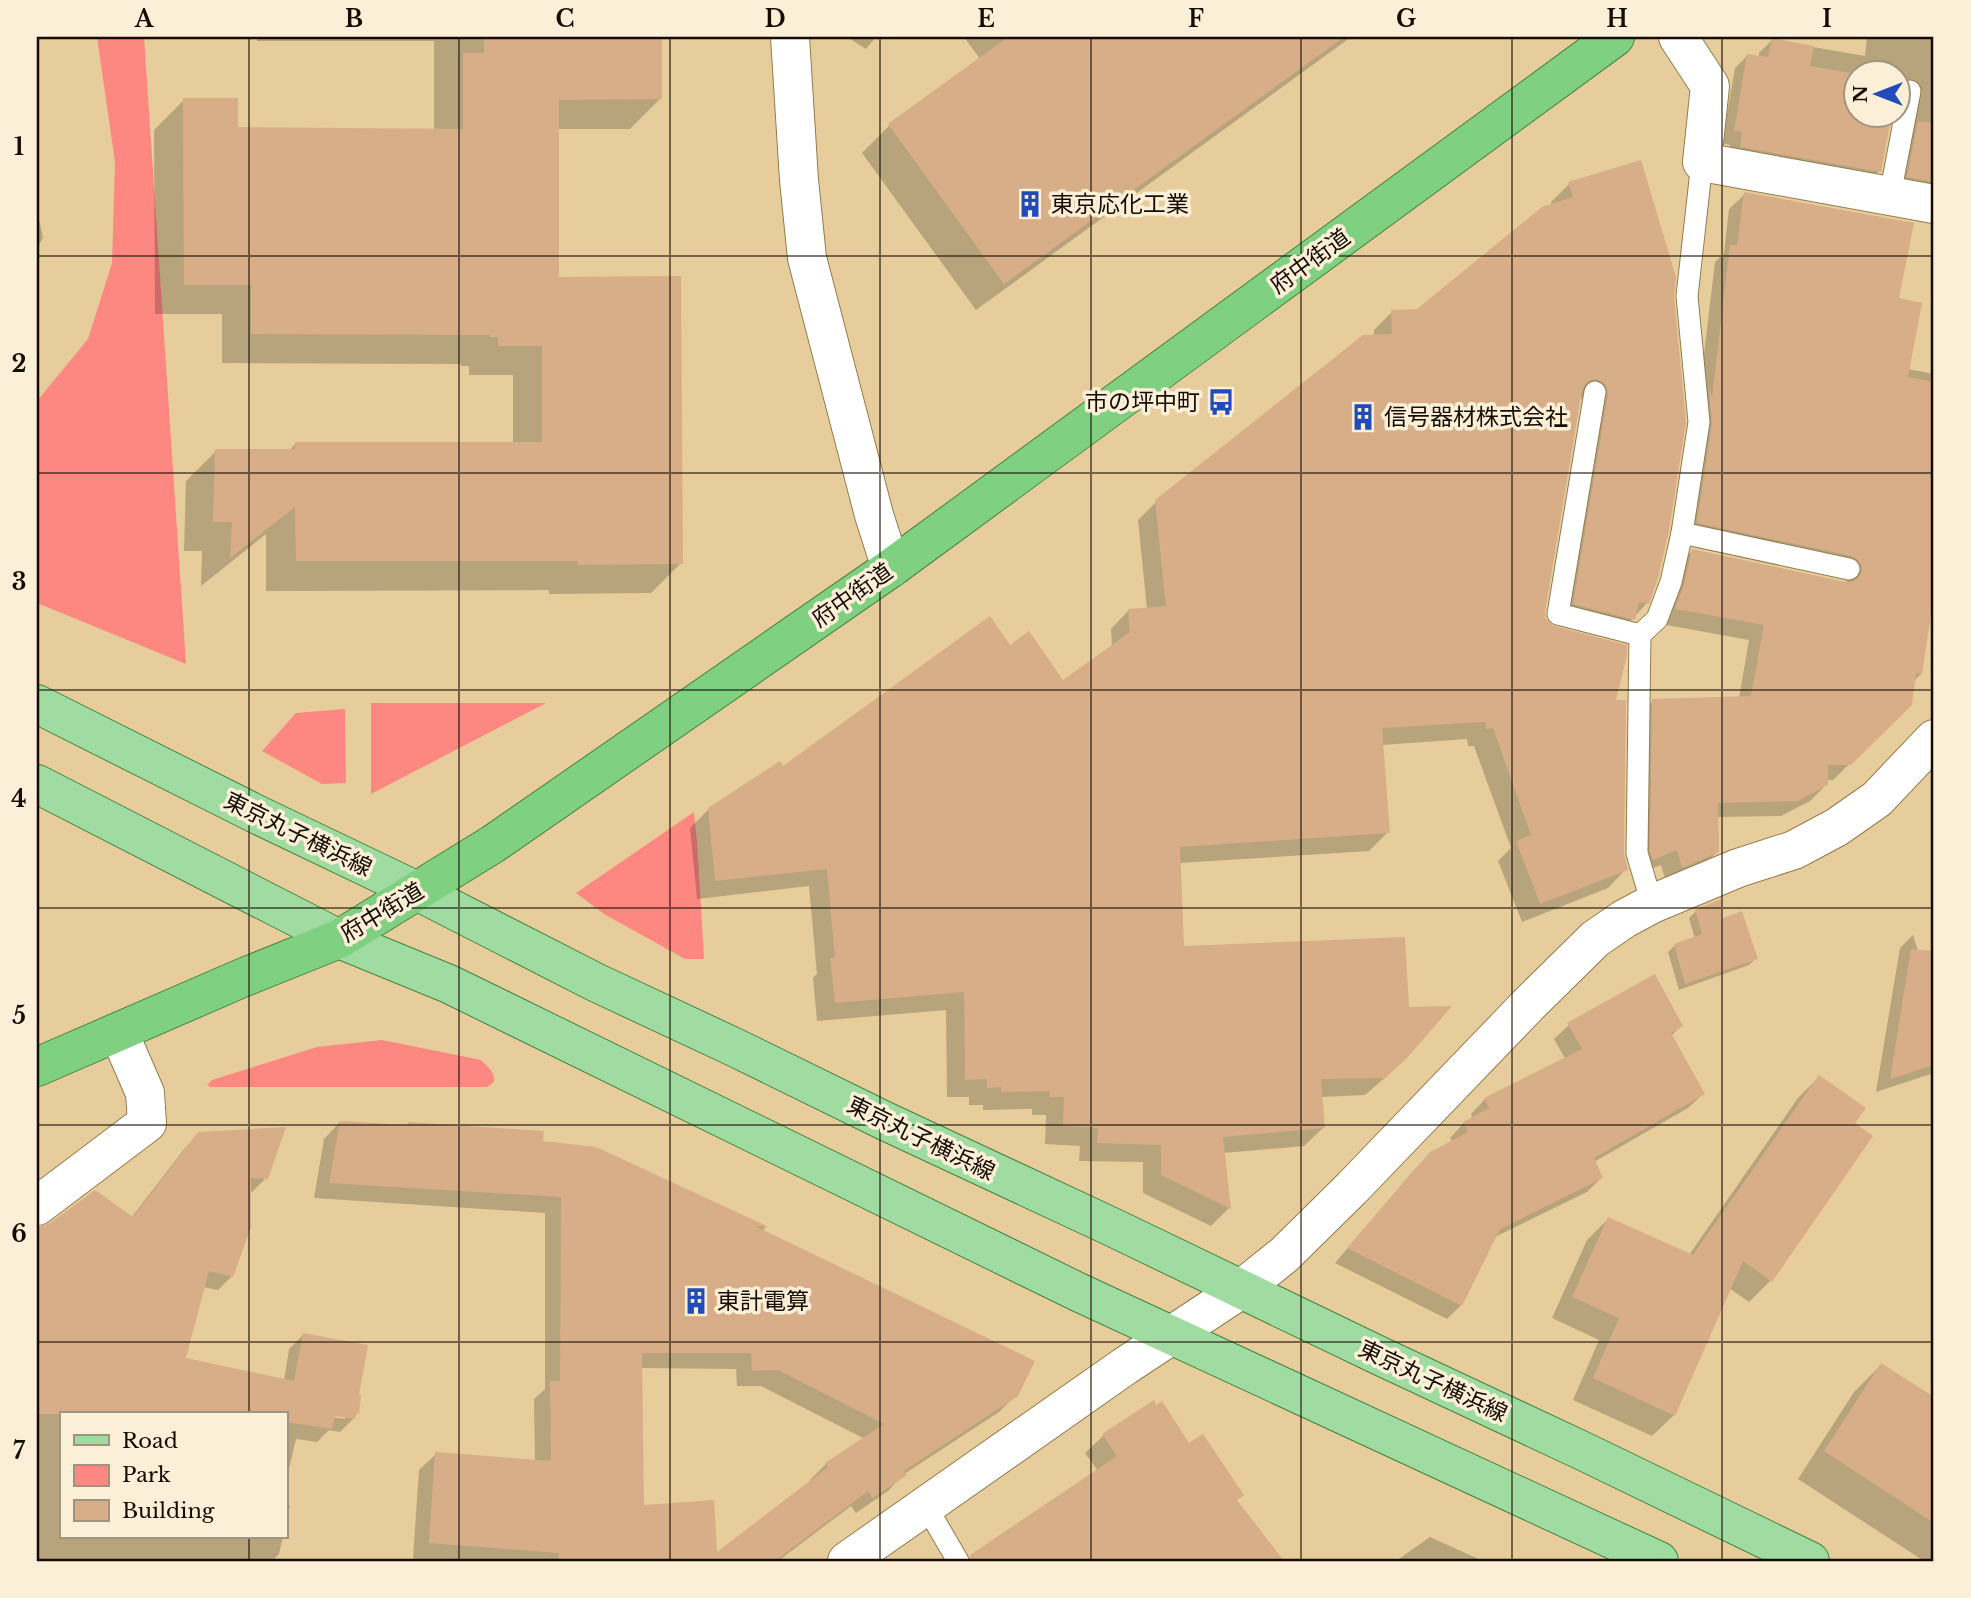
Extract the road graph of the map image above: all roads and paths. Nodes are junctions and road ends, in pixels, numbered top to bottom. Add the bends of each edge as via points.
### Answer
1 (790, 37) edge
2 (1615, 37) edge
3 (1678, 37) edge
4 (1902, 130) edge
5 (1702, 162) junction
6 (1890, 195) junction
7 (1934, 204) edge
8 (1595, 392) dead end
9 (1682, 533) junction
10 (891, 568) junction
11 (1849, 569) dead end
12 (1640, 635) junction
13 (37, 704) edge
14 (1934, 739) edge
15 (37, 784) edge
16 (417, 891) junction
17 (1653, 904) junction
18 (338, 939) junction
19 (118, 1032) junction
20 (37, 1067) edge
21 (37, 1206) edge
22 (1241, 1290) junction
23 (1172, 1335) junction
24 (926, 1506) junction
25 (847, 1561) edge
26 (958, 1561) edge
27 (1659, 1561) edge
28 (1810, 1561) edge

1 - 10 street via 807,258
2 - 10 highway, 府中街道
3 - 5 street via 1710,86
4 - 6 lane
5 - 6 street
5 - 9 lane via 1687,296 1699,422
6 - 7 street
8 - 12 lane via 1558,614
9 - 11 lane
9 - 12 lane via 1657,619
10 - 16 highway, 府中街道 via 493,844
12 - 17 lane via 1637,853
13 - 16 main road, 東京丸子横浜線
14 - 17 street via 1877,799 1837,827 1794,850
15 - 18 main road
16 - 18 highway, 府中街道
16 - 22 main road, 東京丸子横浜線 via 595,982
17 - 22 street via 1595,939 1342,1198
18 - 19 highway, 府中街道
18 - 23 main road via 449,984
19 - 20 highway, 府中街道
19 - 21 street via 145,1093 148,1123
22 - 23 street
22 - 28 main road, 東京丸子横浜線
23 - 24 street
23 - 27 main road
24 - 25 street
24 - 26 lane

